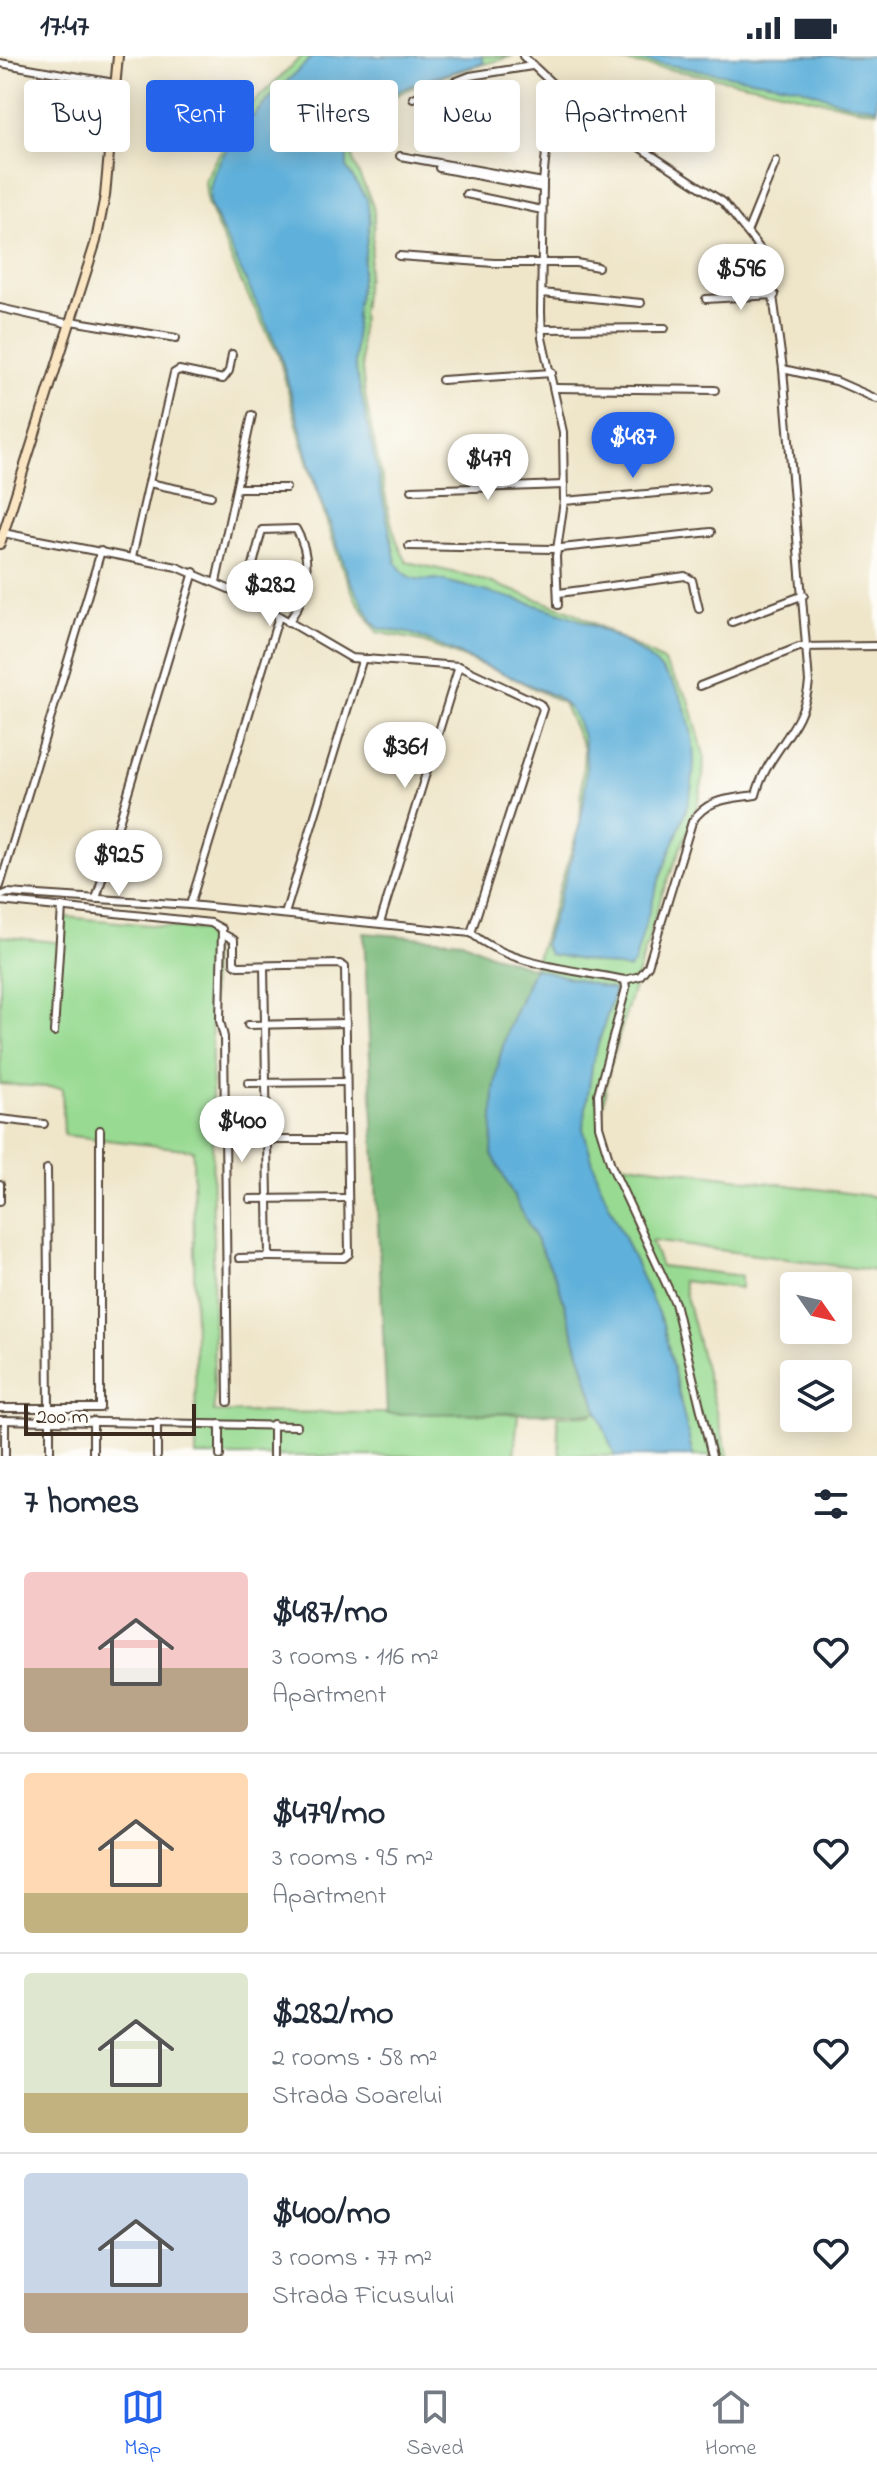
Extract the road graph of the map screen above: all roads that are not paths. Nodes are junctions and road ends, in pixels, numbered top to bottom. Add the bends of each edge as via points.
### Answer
1 (118, 56) edge
2 (523, 56) edge
3 (0, 63) edge
4 (532, 66) junction
5 (97, 80) edge
6 (114, 80) edge
7 (546, 80) edge
8 (413, 98) dead end
9 (107, 152) edge
10 (546, 152) edge
11 (650, 152) edge
12 (400, 156) dead end
13 (776, 161) dead end
14 (439, 168) dead end
15 (543, 185) junction
16 (466, 194) dead end
17 (542, 210) junction
18 (748, 230) junction
19 (399, 256) dead end
20 (543, 264) junction
21 (598, 267) dead end
22 (542, 293) junction
23 (775, 295) junction
24 (706, 299) dead end
25 (641, 303) dead end
26 (0, 308) edge
27 (71, 322) junction
28 (665, 328) dead end
29 (541, 329) junction
30 (176, 338) dead end
31 (232, 354) dead end
32 (783, 369) junction
33 (552, 373) junction
34 (442, 380) dead end
35 (555, 388) junction
36 (715, 390) dead end
37 (877, 399) edge
38 (252, 415) dead end
39 (149, 483) junction
40 (564, 485) junction
41 (237, 488) junction
42 (286, 488) dead end
43 (705, 489) dead end
44 (412, 490) dead end
45 (211, 496) dead end
46 (564, 501) junction
47 (711, 532) dead end
48 (3, 533) junction
49 (0, 544) edge
50 (409, 546) dead end
51 (556, 547) junction
52 (101, 551) junction
53 (132, 557) junction
54 (194, 572) junction
55 (216, 582) junction
56 (559, 593) junction
57 (804, 595) junction
58 (245, 596) junction
59 (558, 605) dead end
60 (699, 609) dead end
61 (279, 616) junction
62 (288, 622) junction
63 (732, 622) dead end
64 (807, 645) junction
65 (877, 646) edge
66 (362, 661) junction
67 (459, 666) junction
68 (700, 686) dead end
69 (0, 886) edge
70 (0, 899) edge
71 (96, 899) junction
72 (190, 905) junction
73 (62, 907) junction
74 (285, 914) junction
75 (380, 923) junction
76 (222, 931) junction
77 (471, 933) junction
78 (264, 966) junction
79 (625, 980) junction
80 (346, 1023) junction
81 (248, 1025) dead end
82 (264, 1025) junction
83 (54, 1032) dead end
84 (346, 1082) junction
85 (248, 1083) dead end
86 (264, 1083) junction
87 (0, 1119) edge
88 (44, 1124) dead end
89 (100, 1130) dead end
90 (248, 1140) dead end
91 (265, 1140) junction
92 (346, 1140) junction
93 (47, 1169) dead end
94 (0, 1184) edge
95 (348, 1198) junction
96 (250, 1199) dead end
97 (267, 1200) junction
98 (0, 1201) edge
99 (269, 1257) junction
100 (239, 1258) dead end
101 (228, 1402) dead end
102 (1, 1408) edge
103 (49, 1408) junction
104 (2, 1420) edge
105 (50, 1420) junction
106 (93, 1421) junction
107 (157, 1422) junction
108 (220, 1424) junction
109 (273, 1424) junction
110 (297, 1426) dead end
111 (5, 1456) edge
112 (50, 1456) edge
113 (93, 1456) edge
114 (157, 1456) edge
115 (220, 1456) edge
116 (273, 1456) edge
117 (712, 1456) edge

1 - 6 main road
2 - 4 street
3 - 5 street
4 - 7 street
4 - 8 street via 470,76
9 - 27 main road via 100,224
10 - 15 street
11 - 18 street via 710,191
12 - 15 street
13 - 18 street
14 - 15 street
15 - 17 street
16 - 17 street
17 - 20 street
18 - 23 street via 768,259
19 - 20 street
20 - 21 street
20 - 22 street
22 - 25 street
22 - 29 street
23 - 24 street
23 - 32 street
26 - 27 street
27 - 30 street
27 - 48 main road
28 - 29 street
29 - 33 street
31 - 39 street via 223,379 175,370
32 - 37 street via 836,381
32 - 57 street
33 - 34 street
33 - 35 street
35 - 36 street
35 - 40 street
38 - 41 street
39 - 45 street
39 - 53 street
40 - 44 street
40 - 46 street
41 - 42 street
41 - 55 street
43 - 46 street
46 - 51 street
47 - 51 street via 620,545
48 - 49 main road
48 - 52 street
50 - 51 street
51 - 56 street
52 - 53 street
52 - 69 street
53 - 54 street
54 - 55 street
54 - 71 street
55 - 58 street
56 - 59 street
56 - 60 street via 685,576 692,580
57 - 63 street
57 - 64 street
58 - 61 street
58 - 62 street via 261,532 296,529 307,569 303,598
61 - 62 street
61 - 72 street
62 - 66 street
64 - 65 street
64 - 68 street
64 - 79 street via 809,682 802,714 788,740 766,767 756,795 720,800 699,811 648,966 640,976
66 - 67 street
66 - 74 street
67 - 75 street
67 - 77 street via 528,696 543,709
70 - 71 street via 8,893
70 - 73 street
71 - 72 street
72 - 74 street
73 - 76 street via 211,923
73 - 83 street
74 - 75 street
75 - 77 street
76 - 78 street via 234,940 236,966
76 - 101 street
77 - 79 street via 509,954
78 - 80 street via 342,965
78 - 82 street
79 - 117 street via 598,1094 599,1126 611,1165 675,1303
80 - 82 street
80 - 84 street
81 - 82 street
82 - 86 street
84 - 86 street
84 - 92 street
85 - 86 street
86 - 91 street
87 - 88 street
89 - 103 street via 100,1408
90 - 91 street
91 - 92 street
91 - 97 street
92 - 95 street
93 - 103 street
94 - 98 street
95 - 97 street
95 - 99 street via 346,1257
96 - 97 street
97 - 99 street
99 - 100 street
102 - 103 street
102 - 104 street
104 - 105 street
104 - 111 street
105 - 106 street
105 - 112 street
106 - 107 street
106 - 113 street
107 - 108 street
107 - 114 street
108 - 109 street
108 - 115 street
109 - 110 street
109 - 116 street

